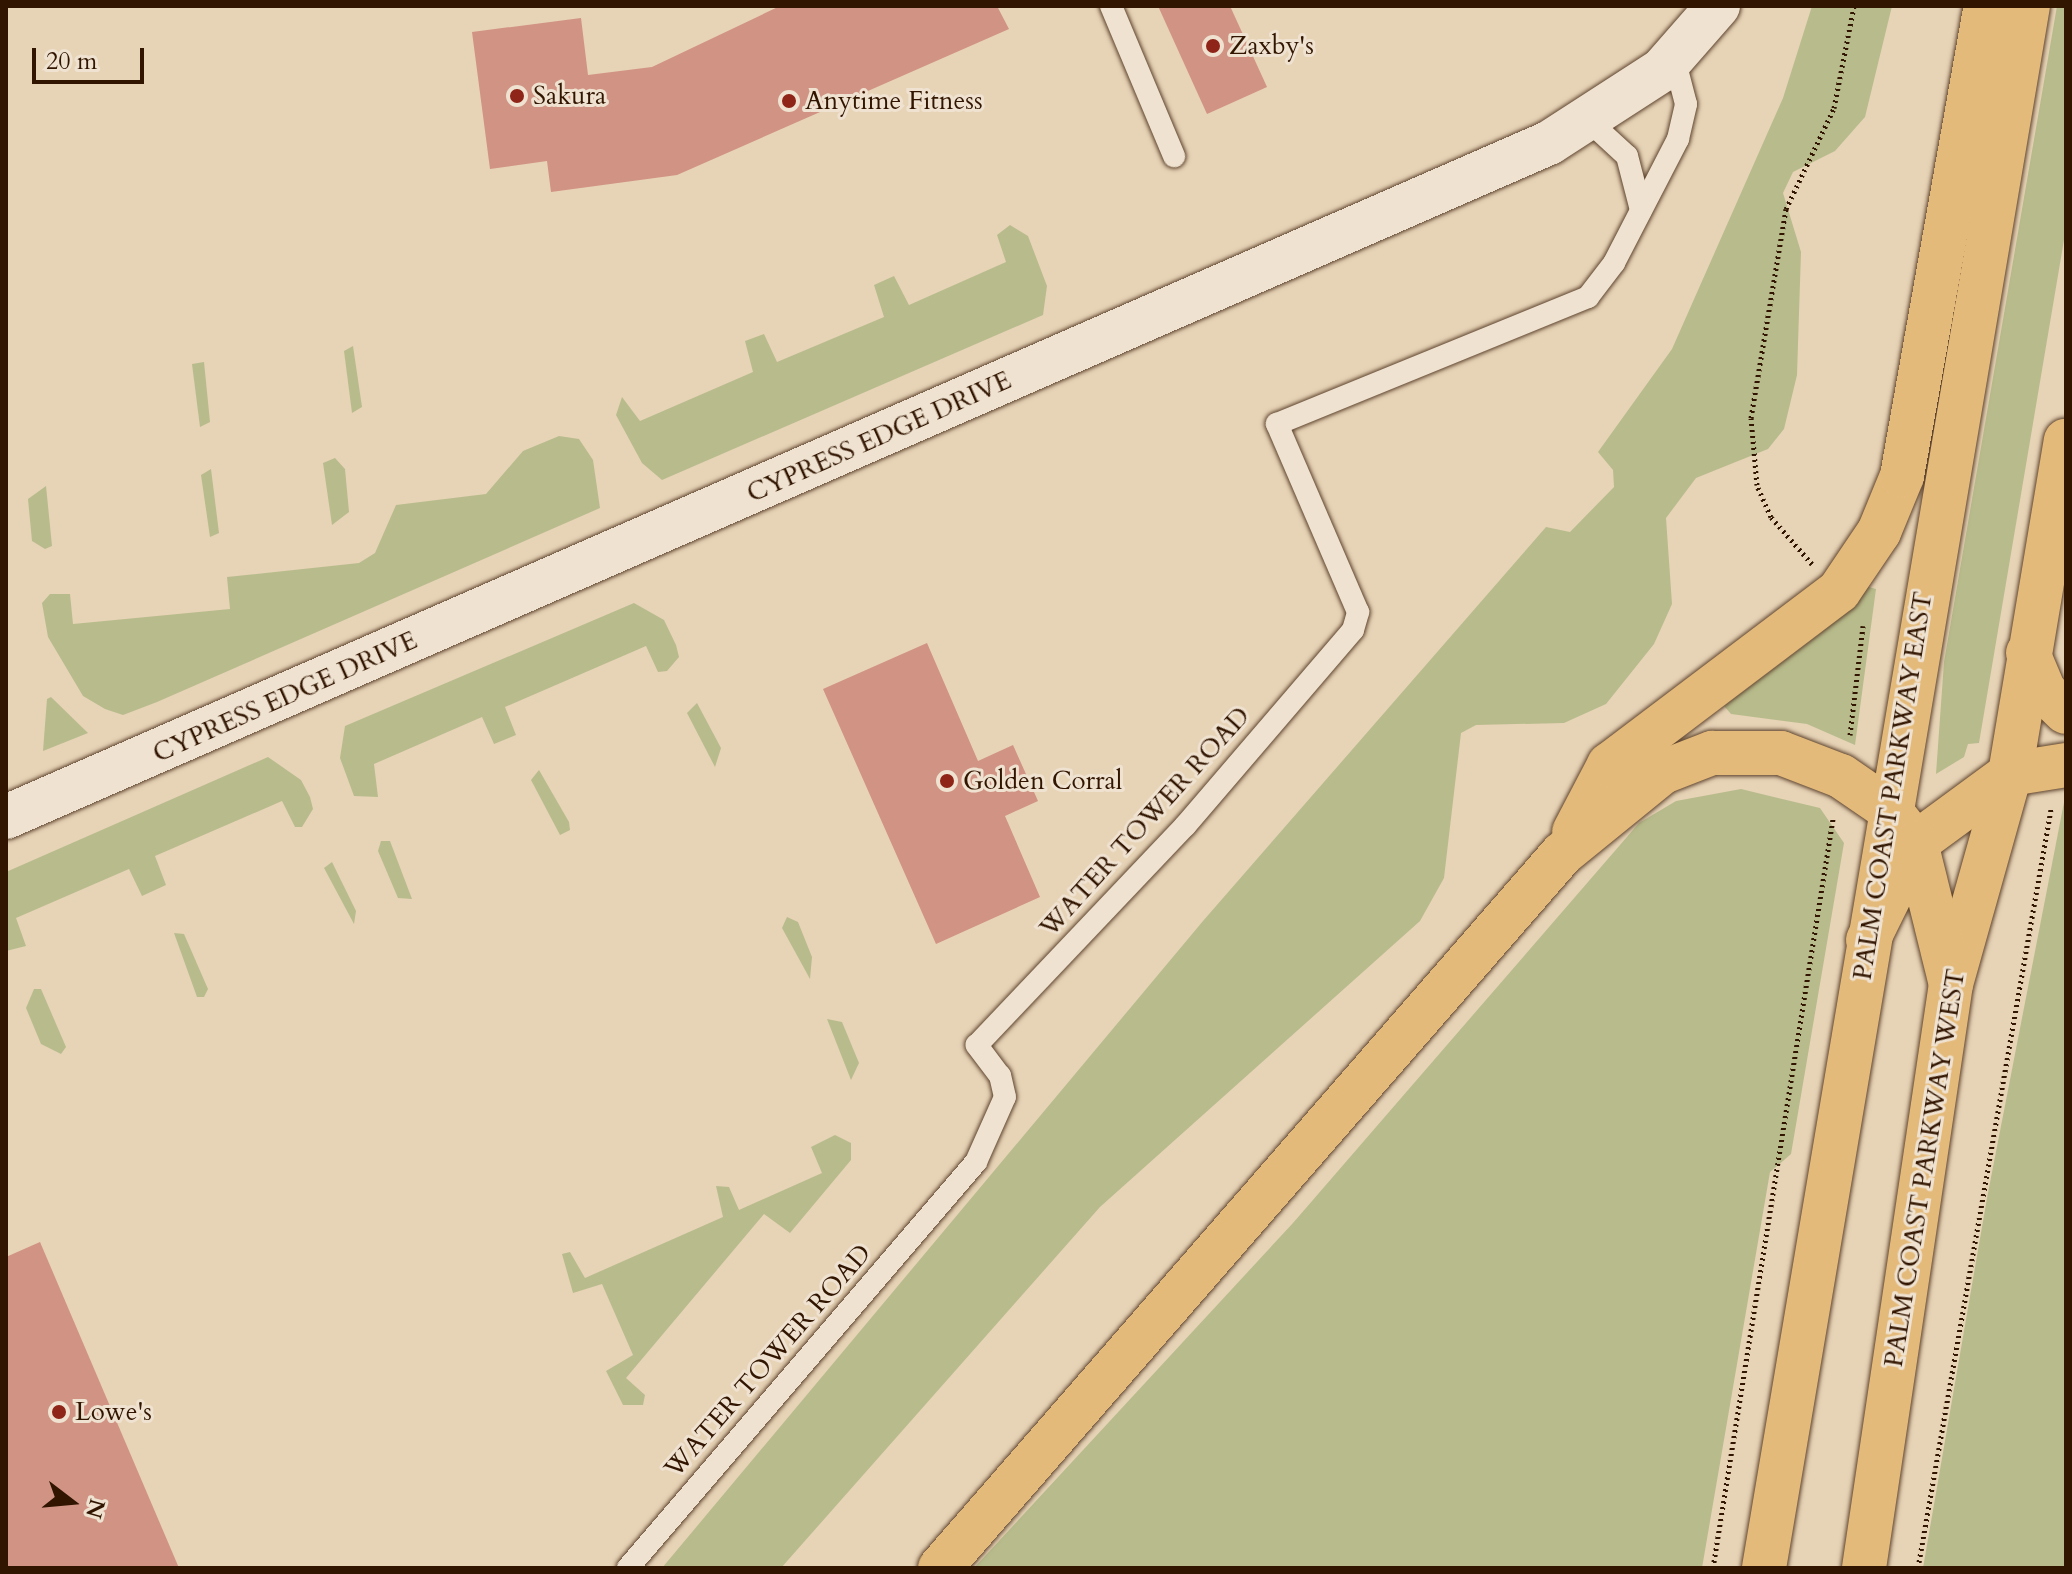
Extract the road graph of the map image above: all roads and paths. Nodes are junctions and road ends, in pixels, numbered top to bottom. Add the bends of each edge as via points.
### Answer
1 (1111, 6) edge
2 (1718, 6) edge
3 (1854, 6) edge
4 (1986, 6) edge
5 (2028, 6) edge
6 (1674, 58) junction
7 (1590, 122) junction
8 (1174, 156) dead end
9 (1641, 210) junction
10 (2066, 441) edge
11 (1820, 572) dead end
12 (1859, 615) dead end
13 (2028, 653) junction
14 (2066, 712) edge
15 (1849, 742) dead end
16 (2010, 774) junction
17 (2059, 782) edge
18 (1889, 809) junction
19 (6, 817) edge
20 (1832, 822) dead end
21 (1916, 843) junction
22 (1562, 854) junction
23 (1868, 940) junction
24 (1951, 984) junction
25 (628, 1568) edge
26 (940, 1568) edge
27 (1713, 1568) edge
28 (1764, 1568) edge
29 (1864, 1568) edge
30 (1918, 1568) edge

1 - 8 lane
2 - 6 street, CYPRESS EDGE DRIVE
3 - 11 path via 1834,108 1783,220 1751,418 1757,485 1771,517
4 - 22 main road via 1902,476 1879,532 1839,591 1609,765
5 - 18 main road, PALM COAST PARKWAY EAST
6 - 7 street, CYPRESS EDGE DRIVE
6 - 9 lane, WATER TOWER ROAD via 1684,118
7 - 9 lane via 1627,156
7 - 19 street, CYPRESS EDGE DRIVE
9 - 25 lane, WATER TOWER ROAD via 1588,297 1277,424 1358,612 1353,630 1185,826 977,1045 1000,1076 1005,1097 976,1162
10 - 13 main road, PALM COAST PARKWAY WEST
12 - 15 path
13 - 14 main road via 2044,691
13 - 16 main road, PALM COAST PARKWAY WEST
16 - 17 main road
16 - 21 main road
16 - 24 main road, PALM COAST PARKWAY WEST
17 - 30 path
18 - 21 main road
18 - 22 main road via 1806,760 1759,750 1712,753 1663,772
18 - 23 main road, PALM COAST PARKWAY EAST
20 - 27 path
21 - 23 main road
21 - 24 main road
22 - 26 main road
23 - 28 main road, PALM COAST PARKWAY EAST
24 - 29 main road, PALM COAST PARKWAY WEST

